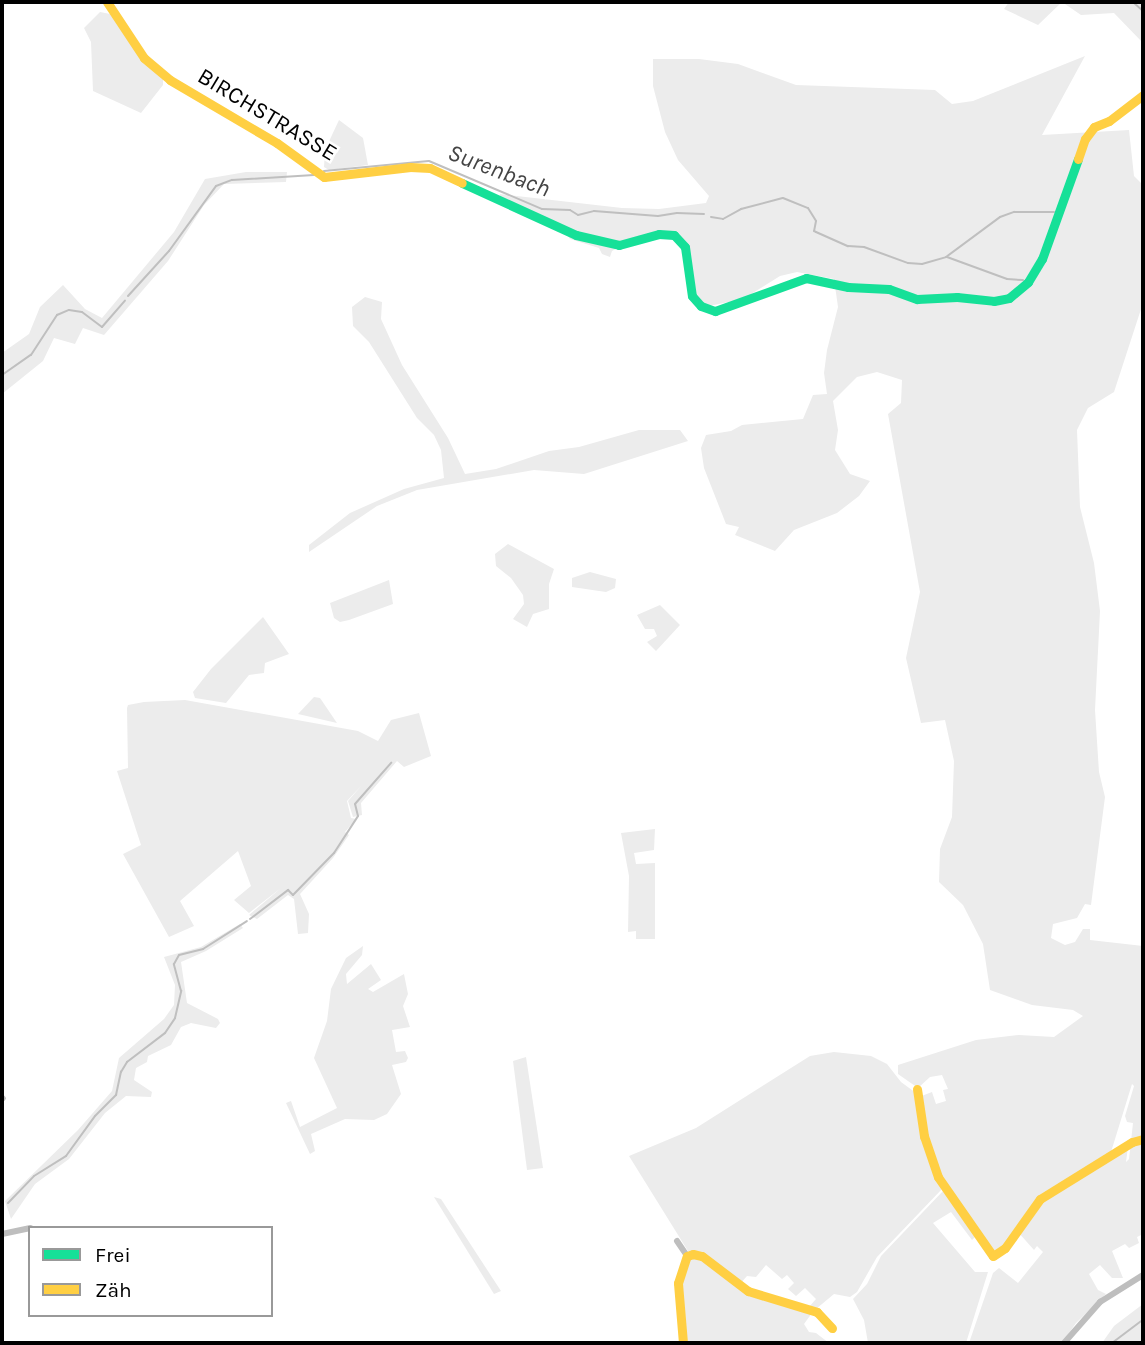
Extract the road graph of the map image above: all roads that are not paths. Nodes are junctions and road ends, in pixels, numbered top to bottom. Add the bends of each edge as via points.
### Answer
1 (107, 2) edge
2 (1143, 94) edge
3 (917, 1089) dead end
4 (1143, 1139) edge
5 (28, 1228) edge
6 (2, 1234) edge
7 (677, 1241) dead end
8 (687, 1256) junction
9 (1143, 1275) edge
10 (832, 1328) dead end
11 (683, 1343) edge
12 (1064, 1343) edge

1 - 2 street, BIRCHSTRASSE via 144,58 170,80 277,143 324,177 430,168 576,235 620,245 659,234 674,235 685,247 692,296 712,311 806,278 852,288 889,289 917,299 1009,298 1028,282 1042,259 1077,155 1094,127
3 - 4 street via 924,1136 938,1177 993,1256 1005,1248 1040,1199
5 - 6 street
7 - 8 street
8 - 10 street via 702,1256 748,1291 817,1312
8 - 11 street via 678,1291
9 - 12 street via 1100,1302

